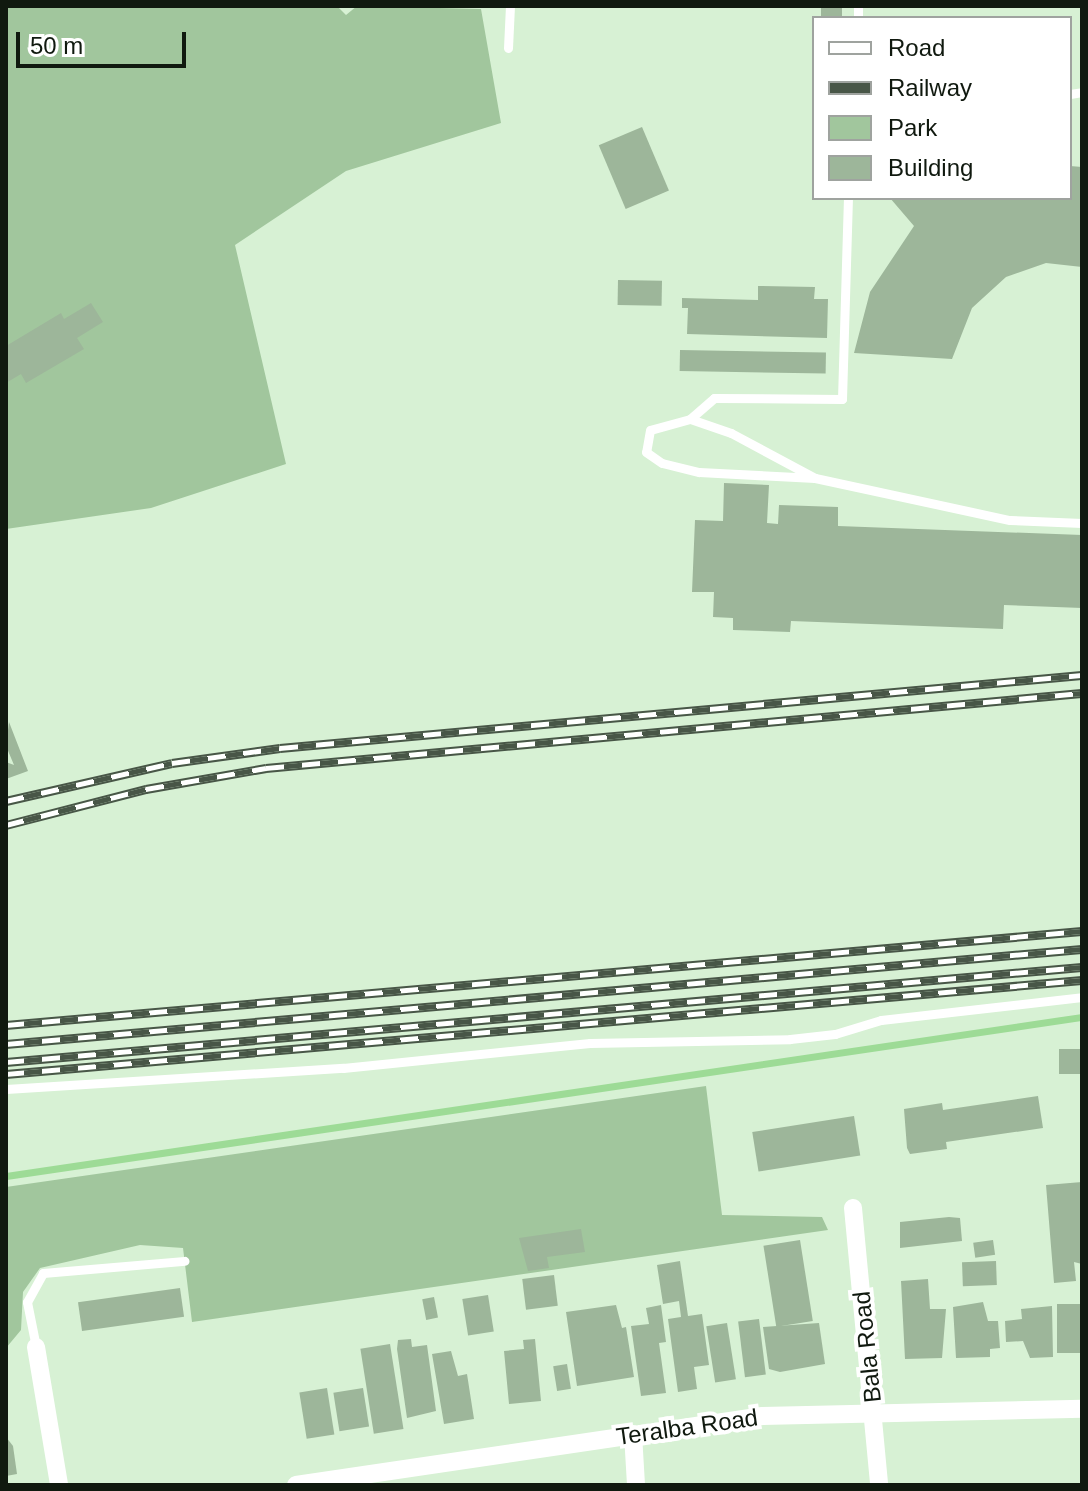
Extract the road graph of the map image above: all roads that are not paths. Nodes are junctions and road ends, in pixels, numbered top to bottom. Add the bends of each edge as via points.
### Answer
1 (510, 6) edge
2 (508, 48) dead end
3 (848, 200) edge
4 (690, 419) junction
5 (815, 478) junction
6 (1082, 523) edge
7 (1082, 997) edge
8 (6, 1089) edge
9 (853, 1208) dead end
10 (184, 1261) dead end
11 (36, 1347) joint
12 (1082, 1409) edge
13 (873, 1413) junction
14 (633, 1434) junction
15 (324, 1483) edge
16 (59, 1485) edge
17 (296, 1485) edge
18 (636, 1485) edge
19 (879, 1485) edge

1 - 2 lane
3 - 4 lane via 842,399 714,398
4 - 5 lane via 731,433
4 - 5 lane via 650,430 646,452 662,463 699,472
5 - 6 lane via 1010,520
7 - 8 lane via 881,1020 835,1034 790,1039 590,1043 343,1068
9 - 13 street, Bala Road
10 - 11 lane via 43,1273 27,1302
11 - 16 street
12 - 13 street, Teralba Road
13 - 14 street, Teralba Road via 762,1416
13 - 19 street, Bala Road
14 - 15 street, Teralba Road
14 - 18 street
15 - 17 street, Teralba Road

